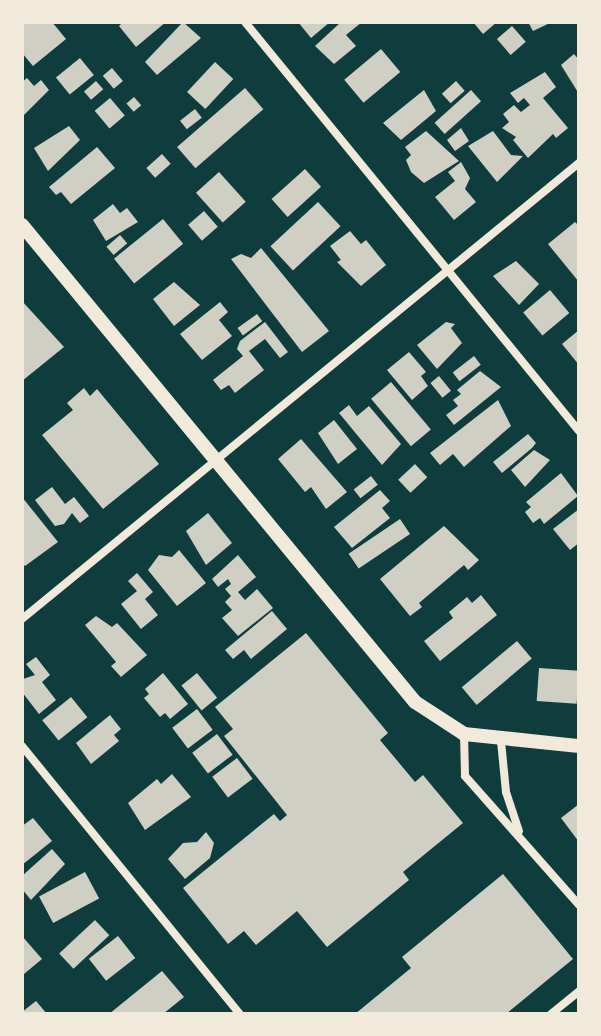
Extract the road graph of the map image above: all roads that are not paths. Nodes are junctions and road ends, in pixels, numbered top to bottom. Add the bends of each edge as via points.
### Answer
1 (245, 22) edge
2 (579, 163) edge
3 (22, 225) edge
4 (448, 271) junction
5 (579, 431) edge
6 (215, 460) junction
7 (22, 619) edge
8 (464, 734) junction
9 (501, 741) junction
10 (22, 746) edge
11 (579, 746) edge
12 (520, 832) junction
13 (579, 905) edge
14 (579, 991) edge
15 (240, 1014) edge
16 (551, 1014) edge

1 - 4 street
2 - 4 street
3 - 6 street
4 - 5 street
4 - 6 street
6 - 7 street
6 - 8 street via 405,692
8 - 9 street
8 - 12 street via 465,776
9 - 11 street
9 - 12 street via 506,792
10 - 15 street
12 - 13 street
14 - 16 street

